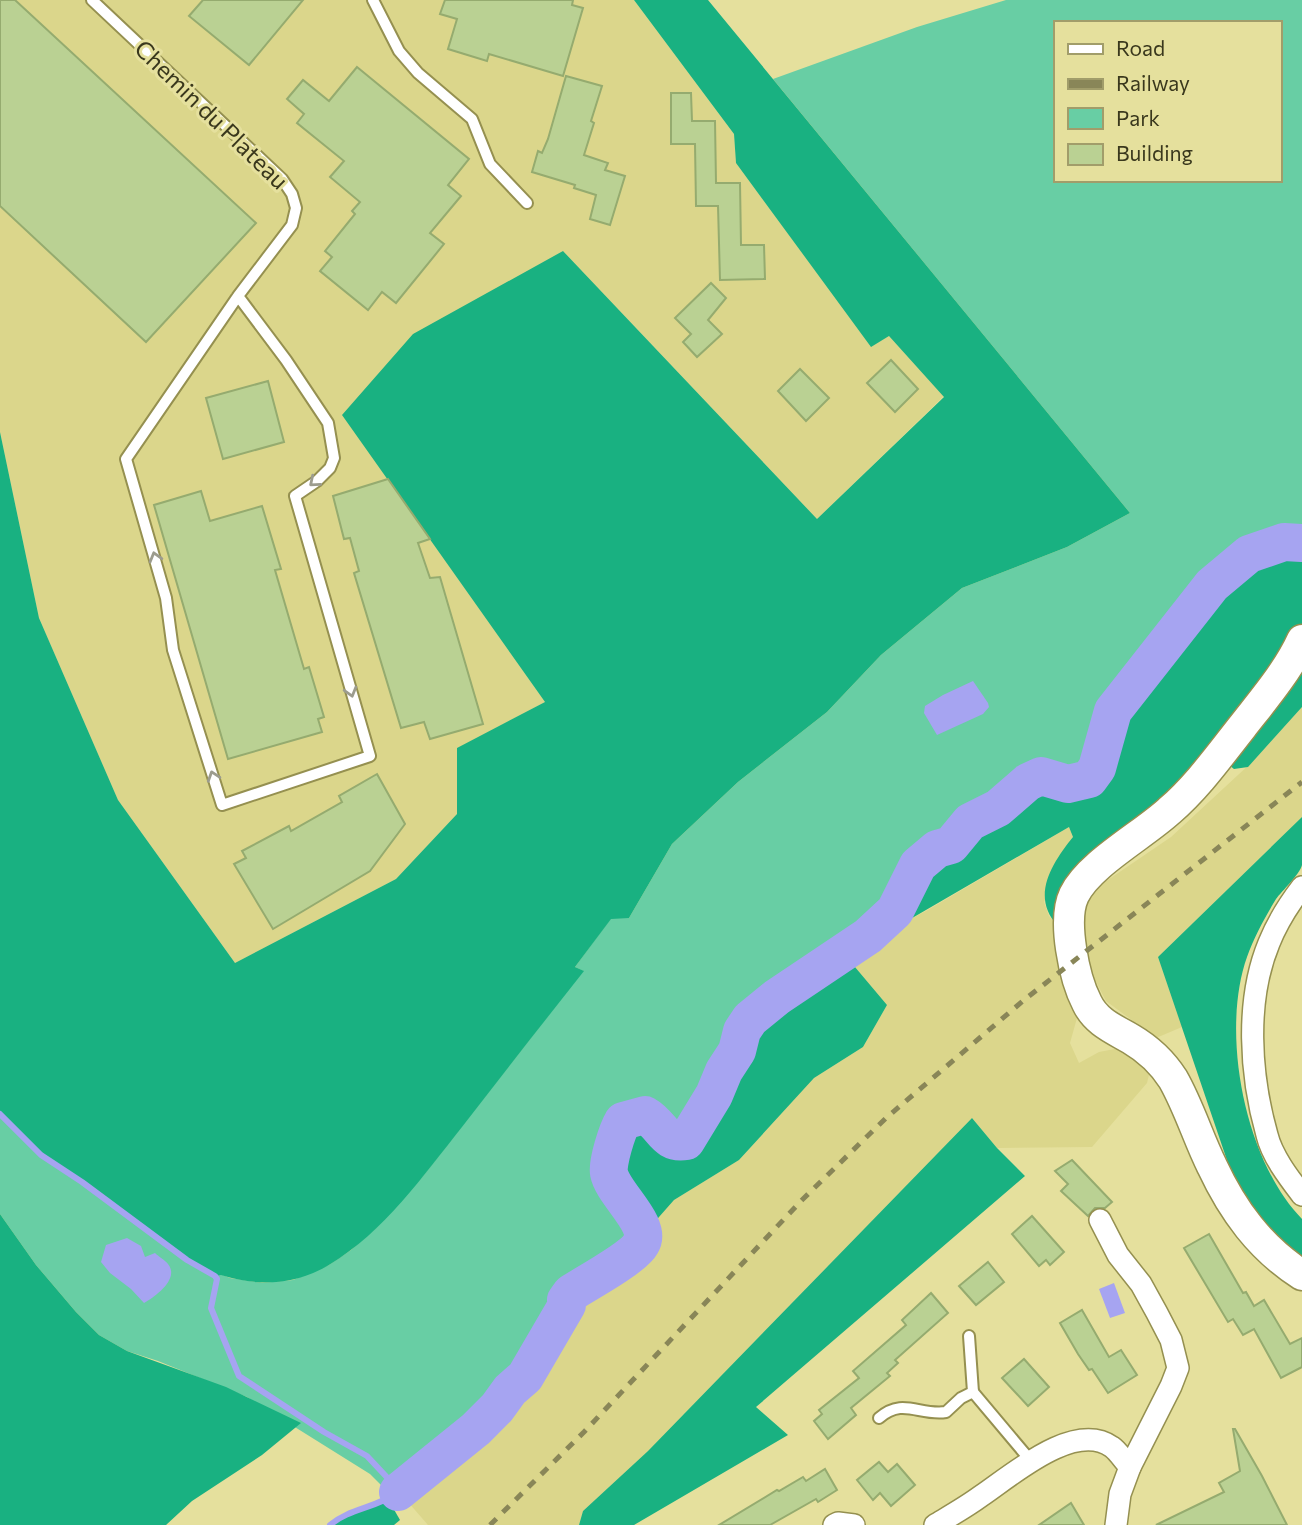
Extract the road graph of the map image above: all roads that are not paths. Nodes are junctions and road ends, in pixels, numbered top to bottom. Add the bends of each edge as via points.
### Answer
1 (92, 0) edge
2 (373, 0) edge
3 (527, 203) dead end
4 (238, 296) junction
5 (1302, 640) edge
6 (1302, 887) edge
7 (1302, 1195) edge
8 (1100, 1220) dead end
9 (1302, 1275) edge
10 (969, 1336) dead end
11 (973, 1392) junction
12 (879, 1418) dead end
13 (1031, 1461) junction
14 (1130, 1467) junction
15 (834, 1525) edge
16 (854, 1525) edge
17 (935, 1525) edge
18 (1116, 1525) edge

1 - 4 lane, Chemin du Plateau via 282,179 292,194 296,208 292,225
2 - 3 lane via 400,51 418,73 472,119 490,164
4 -> 4 lane, Chemin du Plateau via 328,423 334,458 330,468 295,496 370,756 222,805 173,650 166,598 126,459
5 - 9 street via 1270,691 1193,788 1082,882 1072,902 1069,924 1088,1006 1105,1025 1142,1046 1162,1065 1243,1221 1270,1252
6 - 7 street via 1268,944 1254,998 1254,1068 1267,1137
8 - 14 street via 1157,1313 1178,1368
10 - 11 lane
11 - 12 lane via 946,1412 903,1407 892,1408
11 - 13 lane
13 - 14 street via 1061,1445 1088,1440 1111,1446
13 - 17 street
14 - 18 street
15 - 16 street

